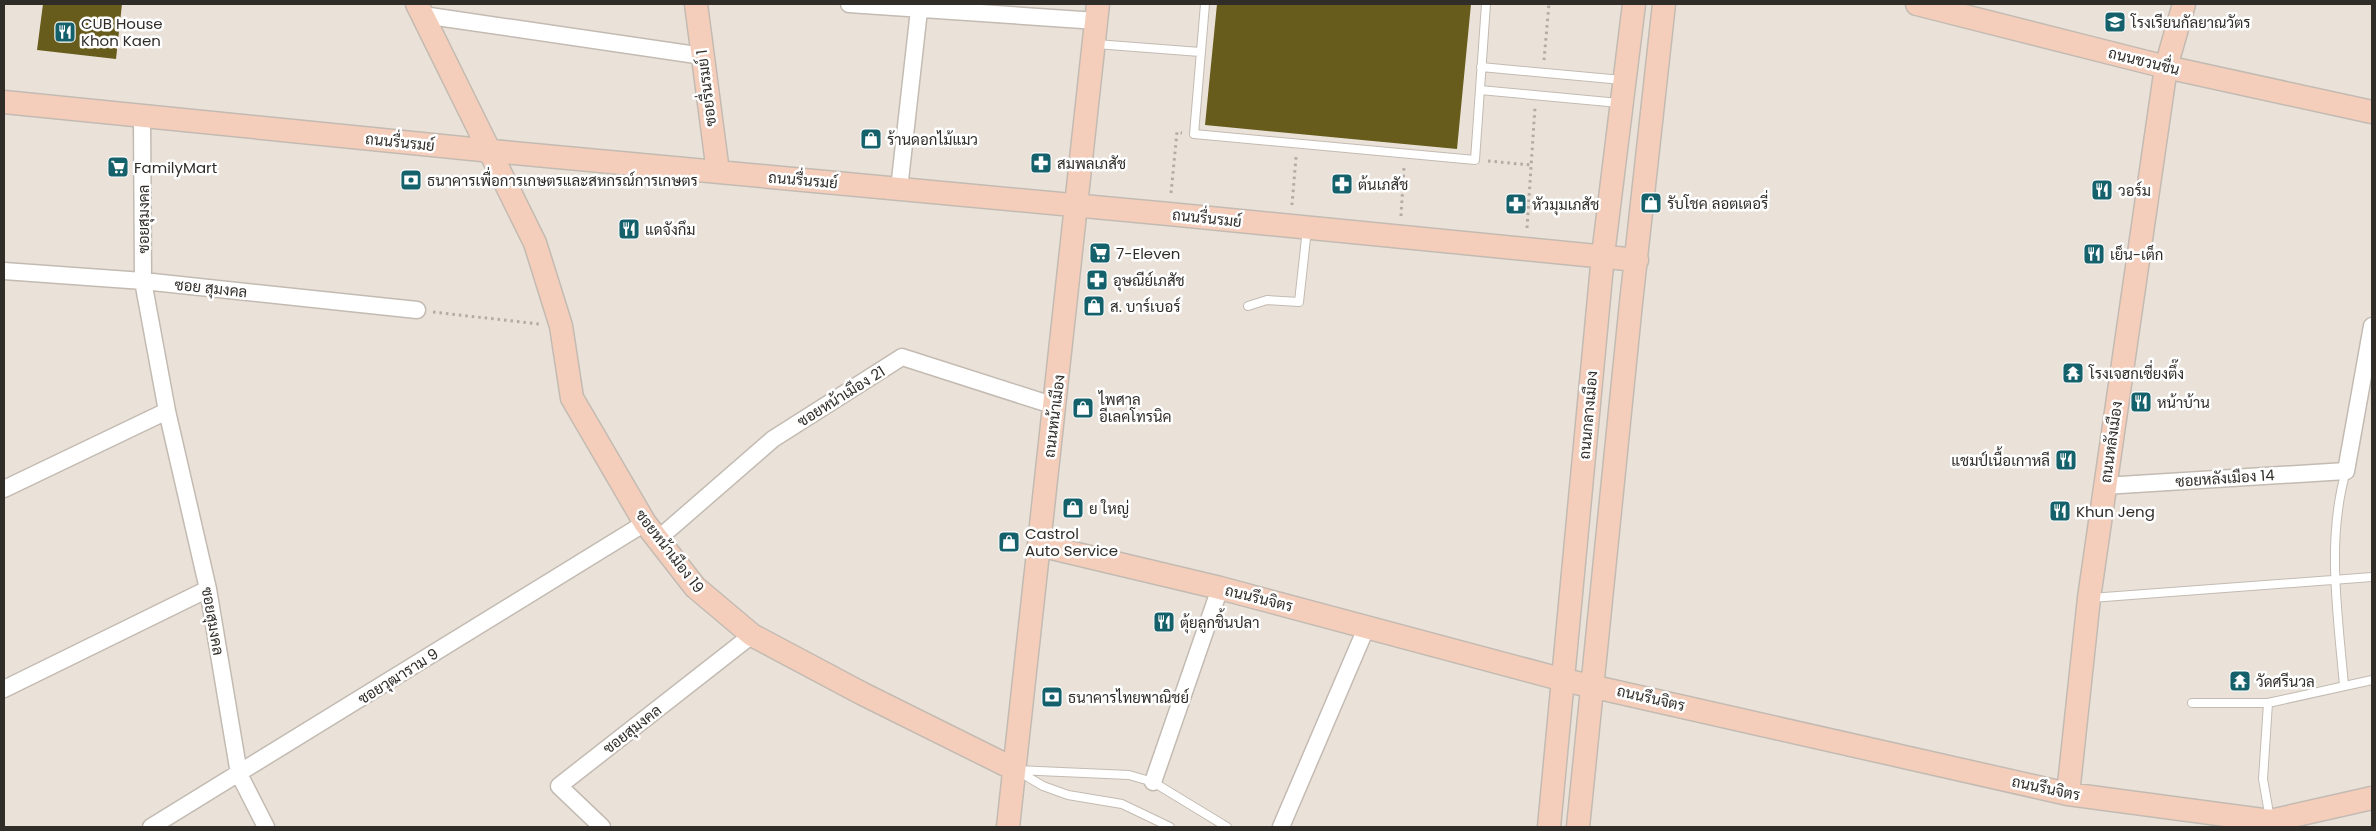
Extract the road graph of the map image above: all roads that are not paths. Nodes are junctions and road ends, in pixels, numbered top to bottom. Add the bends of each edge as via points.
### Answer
1 (696, 4) edge
2 (848, 4) edge
3 (1205, 4) edge
4 (1486, 4) edge
5 (1634, 4) edge
6 (1664, 4) edge
7 (1917, 4) edge
8 (2184, 4) edge
9 (420, 10) edge
10 (919, 10) junction
11 (1097, 13) edge
12 (1096, 44) junction
13 (1200, 52) junction
14 (703, 56) junction
15 (1481, 66) junction
16 (2166, 66) junction
17 (1624, 80) junction
18 (1480, 90) junction
19 (4, 102) edge
20 (1621, 103) junction
21 (2372, 112) edge
22 (142, 116) junction
23 (492, 151) junction
24 (718, 172) junction
25 (899, 189) junction
26 (1077, 206) junction
27 (1299, 227) junction
28 (1603, 255) junction
29 (1637, 260) junction
30 (4, 271) edge
31 (143, 281) junction
32 (1248, 306) dead end
33 (418, 310) road end
34 (2372, 326) edge
35 (1055, 406) junction
36 (167, 411) junction
37 (2346, 470) junction
38 (2104, 486) junction
39 (4, 489) edge
40 (651, 531) junction
41 (1038, 545) junction
42 (2372, 577) edge
43 (2335, 579) junction
44 (1220, 588) junction
45 (208, 589) junction
46 (2088, 598) junction
47 (1367, 626) junction
48 (752, 635) junction
49 (1564, 680) junction
50 (2372, 680) edge
51 (1592, 685) junction
52 (2344, 686) junction
53 (4, 689) edge
54 (2192, 703) dead end
55 (2268, 703) junction
56 (1014, 769) junction
57 (239, 774) junction
58 (1153, 782) junction
59 (2068, 794) junction
60 (2372, 798) edge
61 (2270, 824) edge
62 (151, 827) edge
63 (266, 827) edge
64 (602, 827) edge
65 (1008, 827) edge
66 (1170, 827) edge
67 (1227, 827) edge
68 (1281, 827) edge
69 (1549, 827) edge
70 (1578, 827) edge

1 - 14 street, ซอยรื่นรมย์ 1
2 - 10 street
3 - 13 lane
4 - 15 lane
5 - 17 street, ถนนกลางเมือง
6 - 29 street, ถนนกลางเมือง
7 - 16 street, ถนนชวนชื่น
8 - 16 street, ถนนหลังเมือง
9 - 14 street
9 - 23 street, ซอยหน้าเมือง 19
10 - 11 street
10 - 25 street
11 - 12 street, ถนนหน้าเมือง
12 - 13 lane
12 - 26 street, ถนนหน้าเมือง
13 - 18 lane via 1194,134 1475,160
14 - 24 street, ซอยรื่นรมย์ 1
15 - 17 lane
15 - 18 lane
16 - 21 street, ถนนชวนชื่น
16 - 38 street, ถนนหลังเมือง
17 - 20 street, ถนนกลางเมือง
18 - 20 lane
19 - 22 street, ถนนรื่นรมย์
20 - 28 street, ถนนกลางเมือง
22 - 23 street, ถนนรื่นรมย์
22 - 31 street, ซอยสุมงคล
23 - 24 street, ถนนรื่นรมย์
23 - 40 street, ซอยหน้าเมือง 19 via 535,243 561,326 572,398
24 - 25 street, ถนนรื่นรมย์
25 - 26 street, ถนนรื่นรมย์
26 - 27 street, ถนนรื่นรมย์
26 - 35 street, ถนนหน้าเมือง
27 - 28 street, ถนนรื่นรมย์
27 - 32 lane via 1299,302 1267,300
28 - 29 street, ถนนรื่นรมย์
28 - 49 street, ถนนกลางเมือง
29 - 51 street, ถนนกลางเมือง
30 - 31 street, ซอย สุมงคล
31 - 33 street, ซอย สุมงคล
31 - 36 street, ซอยสุมงคล
34 - 37 street
35 - 40 street, ซอยหน้าเมือง 21 via 902,357 773,438
35 - 41 street, ถนนหน้าเมือง
36 - 39 street
36 - 45 street, ซอยสุมงคล
37 - 38 street, ซอยหลังเมือง 14
37 - 43 lane via 2338,498
38 - 46 street, ถนนหลังเมือง
40 - 48 street, ซอยหน้าเมือง 19 via 695,587
40 - 57 street, ซอยวุฒาราม 9
41 - 44 street, ถนนรึนจิตร
41 - 56 street, ถนนหน้าเมือง
42 - 43 lane
43 - 46 lane
43 - 52 lane
44 - 47 street, ถนนรึนจิตร
44 - 58 street
45 - 53 street
45 - 57 street, ซอยสุมงคล
46 - 59 street, ถนนหลังเมือง
47 - 49 street, ถนนรึนจิตร
47 - 68 street
48 - 56 street, ซอยหน้าเมือง 19
48 - 64 street, ซอยสุมงคล via 559,786
49 - 51 street, ถนนรึนจิตร
49 - 69 street, ถนนกลางเมือง
50 - 52 lane
51 - 59 street, ถนนรึนจิตร
51 - 70 street, ถนนกลางเมือง
52 - 55 lane
54 - 55 lane
55 - 61 lane via 2263,779
56 - 58 lane via 1129,775
56 - 65 street, ถนนหน้าเมือง
56 - 66 lane via 1043,786 1068,795 1122,804
57 - 62 street, ซอยวุฒาราม 9
57 - 63 street, ซอยสุมงคล
58 - 67 lane
59 - 61 street, ถนนรึนจิตร
60 - 61 street, ถนนรึนจิตร

